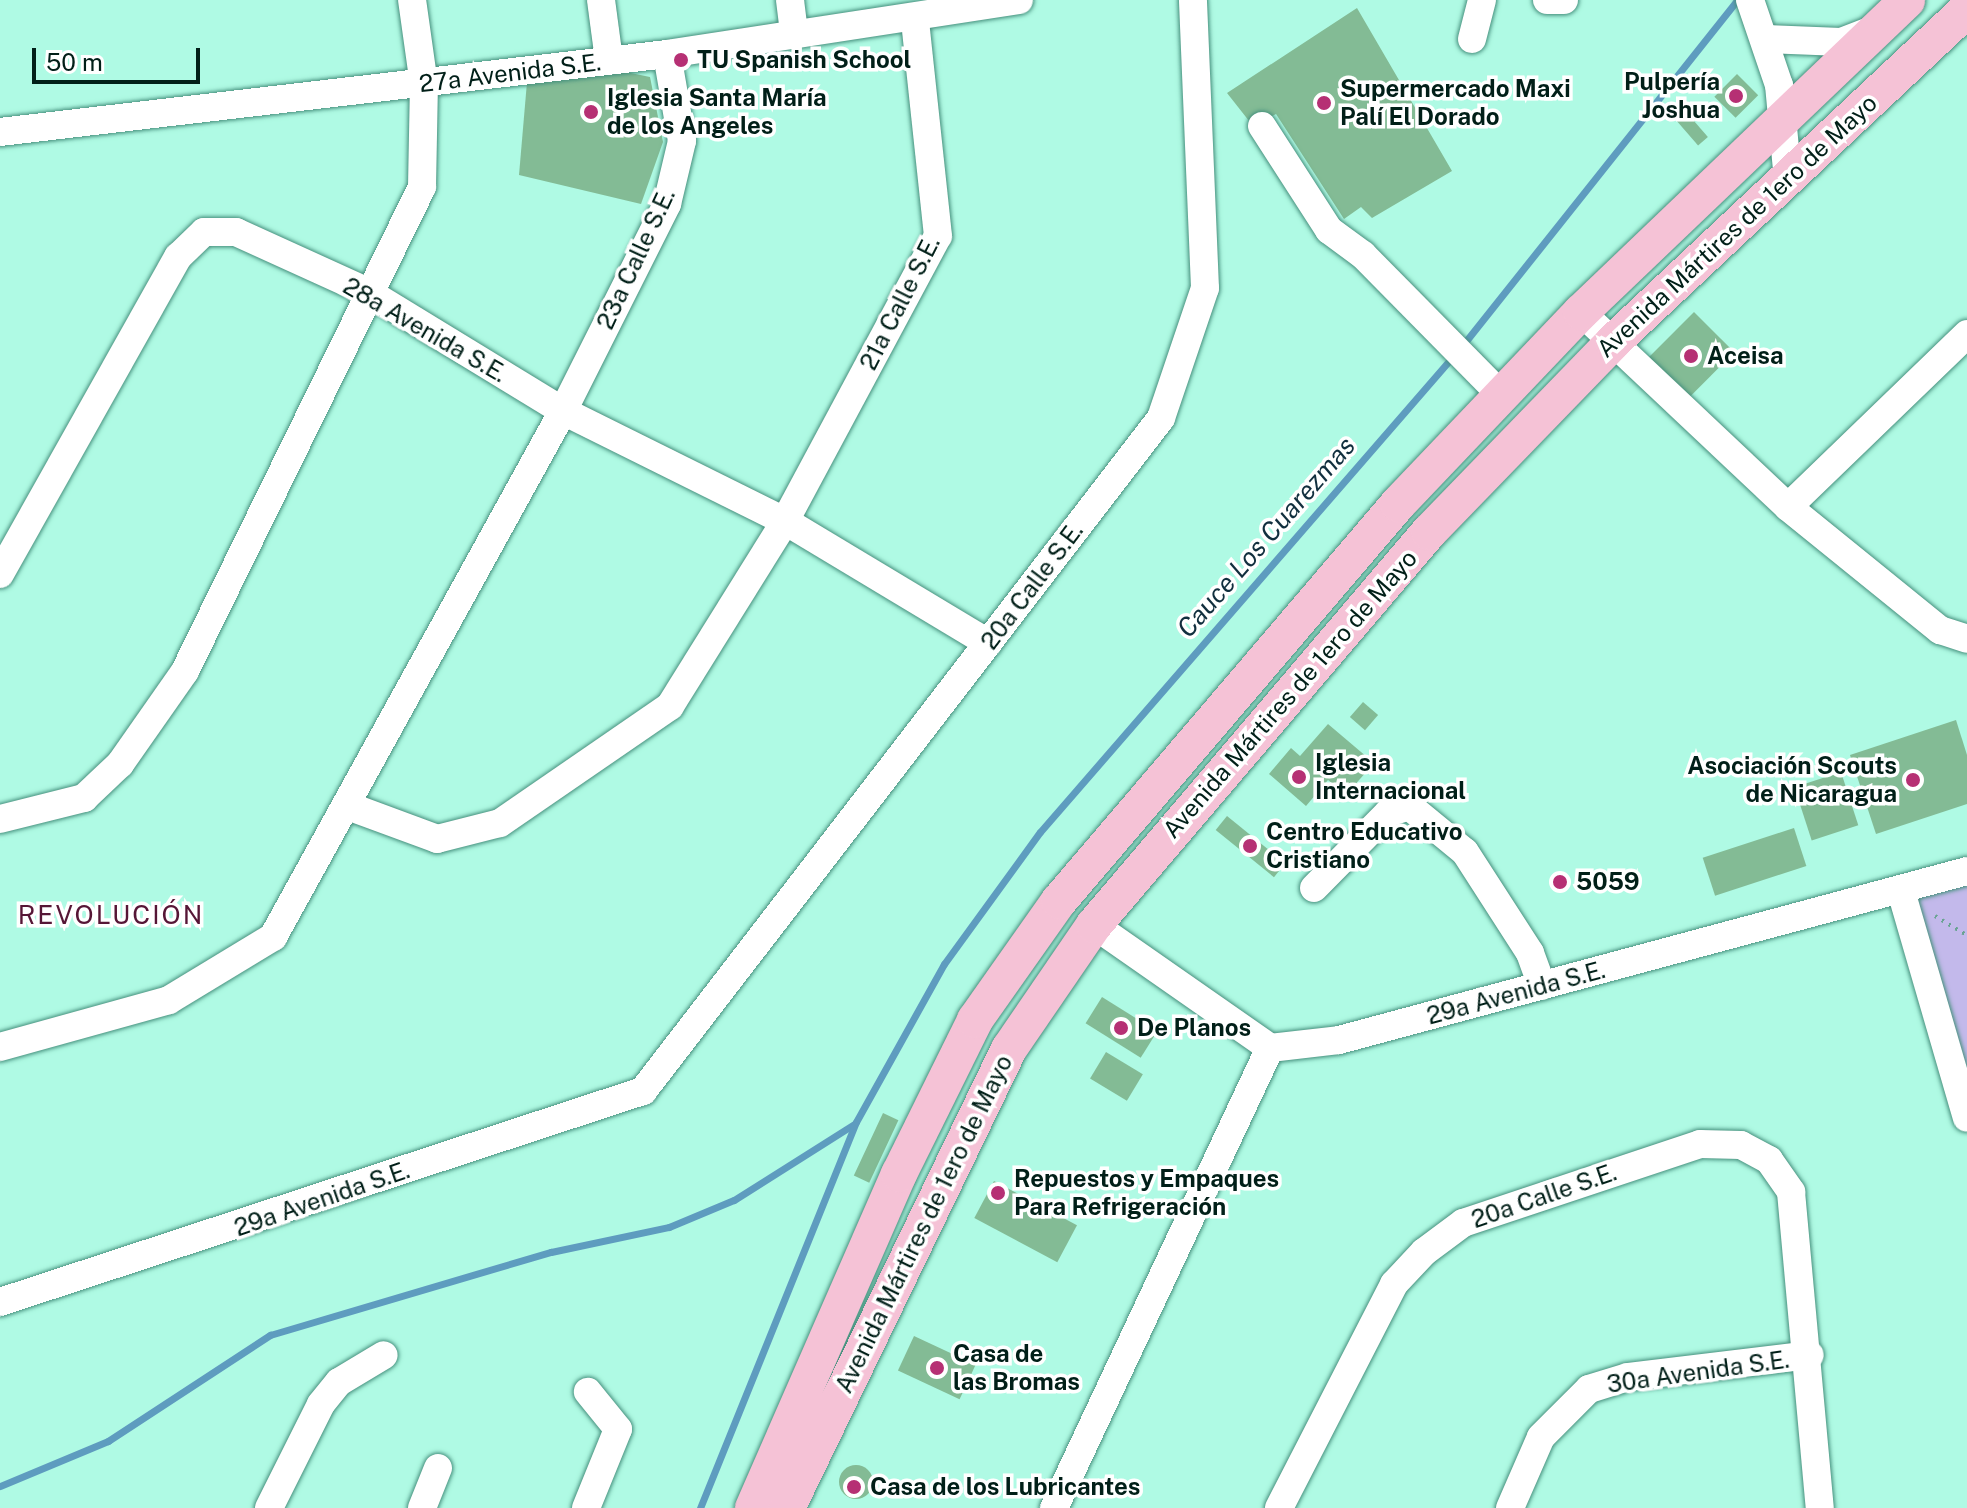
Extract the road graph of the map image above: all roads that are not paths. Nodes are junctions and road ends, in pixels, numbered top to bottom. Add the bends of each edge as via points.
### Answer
1 (412, 0) edge
2 (601, 0) edge
3 (790, 0) edge
4 (1019, 0) edge
5 (1193, 0) edge
6 (1482, 0) edge
7 (1547, 0) edge
8 (1564, 0) edge
9 (1907, 0) edge
10 (1750, 3) edge
11 (977, 4) edge
12 (1967, 10) edge
13 (915, 19) junction
14 (1877, 28) junction
15 (794, 34) junction
16 (1472, 39) dead end
17 (1766, 39) junction
18 (667, 54) junction
19 (609, 60) junction
20 (424, 85) junction
21 (1784, 118) junction
22 (1262, 126) dead end
23 (0, 132) edge
24 (1788, 180) junction
25 (368, 292) junction
26 (1581, 312) junction
27 (1965, 340) edge
28 (1613, 342) junction
29 (1493, 387) junction
30 (563, 411) junction
31 (1398, 504) junction
32 (1788, 507) junction
33 (785, 521) junction
34 (1429, 532) junction
35 (0, 574) edge
36 (1967, 639) edge
37 (988, 643) junction
38 (348, 806) junction
39 (0, 819) edge
40 (1967, 871) edge
41 (1314, 888) dead end
42 (1901, 891) junction
43 (1094, 925) junction
44 (1542, 986) junction
45 (0, 1047) edge
46 (1270, 1048) junction
47 (643, 1091) joint
48 (1967, 1118) edge
49 (0, 1302) edge
50 (384, 1355) dead end
51 (1810, 1355) junction
52 (588, 1392) dead end
53 (438, 1468) dead end
54 (765, 1507) edge
55 (269, 1508) edge
56 (422, 1508) edge
57 (586, 1508) edge
58 (1054, 1508) edge
59 (1279, 1508) edge
60 (1510, 1508) edge
61 (1820, 1508) edge

1 - 20 street
2 - 19 street
3 - 15 street
4 - 11 street, 27a Avenida S.E.
5 - 37 street, 20a Calle S.E. via 1205,288 1161,418
6 - 16 street
7 - 8 street
9 - 14 main road, Avenida Mártires de 1ero de Mayo
10 - 17 street
11 - 13 street, 27a Avenida S.E.
12 - 24 main road, Avenida Mártires de 1ero de Mayo
13 - 15 street, 27a Avenida S.E.
13 - 33 street, 21a Calle S.E. via 938,236
14 - 17 street via 1828,43
14 - 21 main road, Avenida Mártires de 1ero de Mayo
15 - 18 street, 27a Avenida S.E.
17 - 21 street
18 - 19 street, 27a Avenida S.E.
18 - 30 street, 23a Calle S.E. via 682,141 667,204
19 - 20 street, 27a Avenida S.E.
20 - 23 street, 27a Avenida S.E.
20 - 25 street via 422,187
21 - 24 street
21 - 26 main road, Avenida Mártires de 1ero de Mayo
22 - 29 street via 1329,230
24 - 28 main road, Avenida Mártires de 1ero de Mayo
25 - 30 street, 28a Avenida S.E.
25 - 35 street, 28a Avenida S.E. via 236,232 204,232 178,257
25 - 39 street via 185,671 120,764 84,798
26 - 28 street
26 - 29 main road, Avenida Mártires de 1ero de Mayo
27 - 32 street
28 - 32 street
28 - 34 main road, Avenida Mártires de 1ero de Mayo
29 - 31 main road, Avenida Mártires de 1ero de Mayo
30 - 33 street, 28a Avenida S.E.
30 - 38 street, 23a Calle S.E.
31 - 34 main road
31 - 54 main road, Avenida Mártires de 1ero de Mayo via 1059,901 975,1020 899,1174
32 - 36 street via 1940,630
33 - 37 street, 28a Avenida S.E.
33 - 38 street, 21a Calle S.E. via 670,706 500,823 437,839
34 - 43 main road, Avenida Mártires de 1ero de Mayo
37 - 47 street, 20a Calle S.E.
38 - 45 street, 23a Calle S.E. via 273,937 169,1000
40 - 42 street, 29a Avenida S.E.
41 - 44 street via 1388,813 1409,806 1465,852 1530,953
42 - 44 street, 29a Avenida S.E.
42 - 48 street
43 - 46 street
43 - 54 main road, Avenida Mártires de 1ero de Mayo via 1009,1049
44 - 46 street, 29a Avenida S.E. via 1339,1040
46 - 58 street
47 - 49 street, 29a Avenida S.E.
50 - 55 street via 339,1382 321,1404
51 - 59 street, 20a Calle S.E. via 1791,1192 1769,1160 1741,1145 1700,1144 1463,1223 1394,1284
51 - 60 street, 30a Avenida S.E. via 1628,1377 1589,1389 1541,1437
51 - 61 street
52 - 57 street via 618,1429
53 - 56 street

